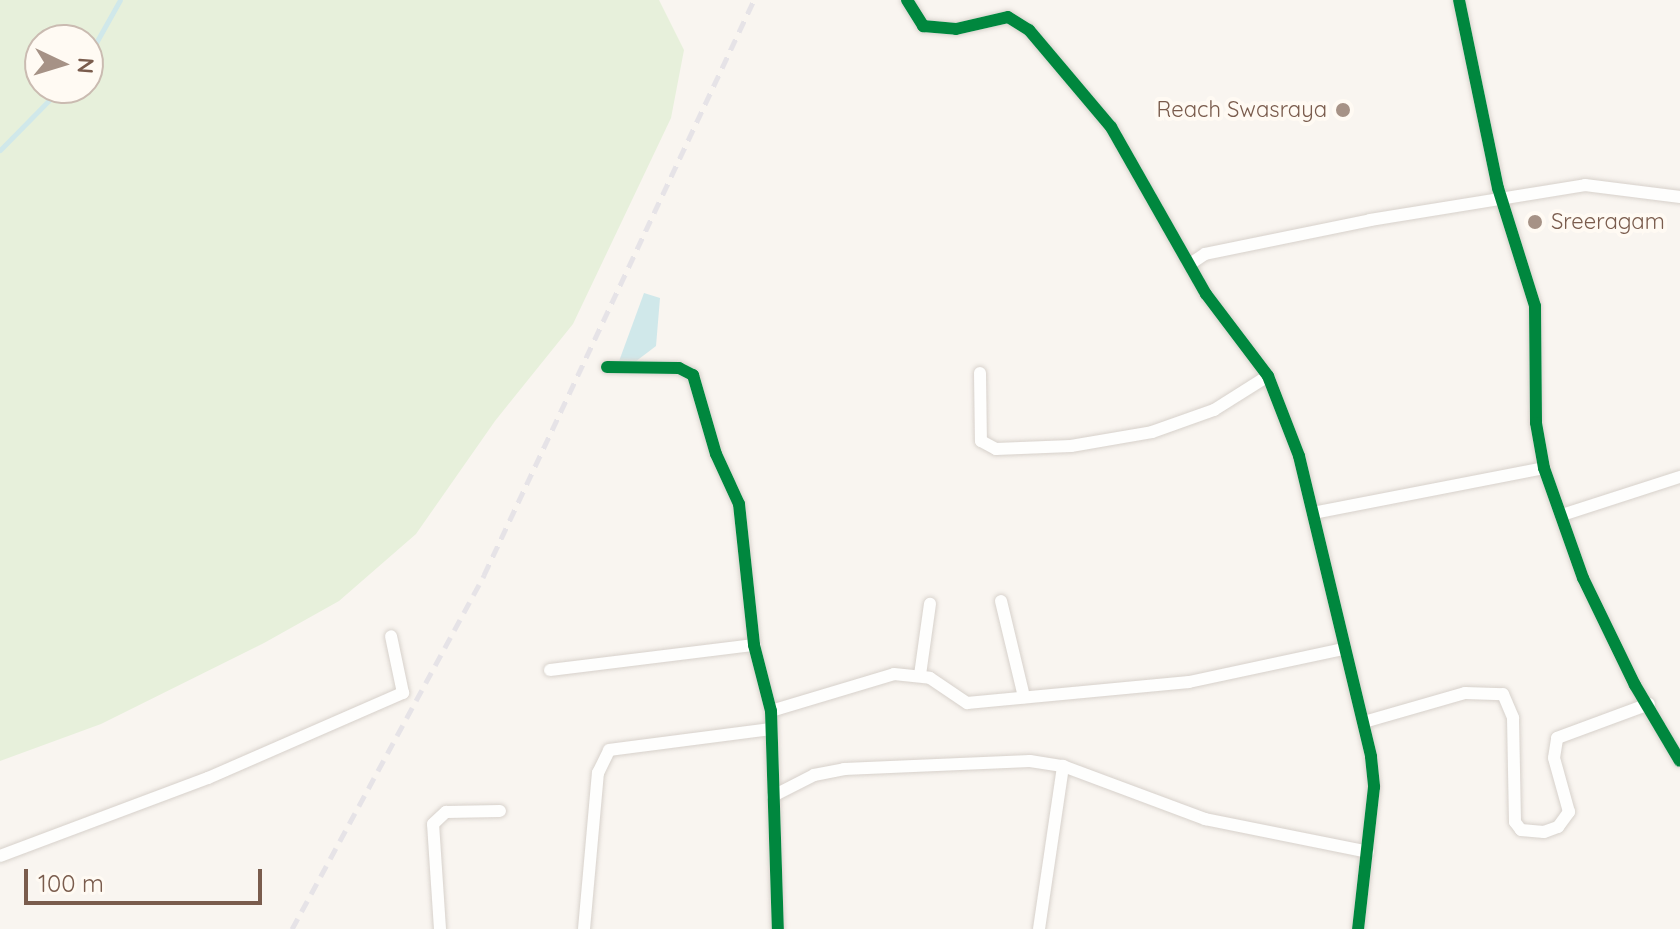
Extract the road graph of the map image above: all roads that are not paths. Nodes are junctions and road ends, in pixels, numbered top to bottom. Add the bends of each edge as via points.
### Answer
1 (907, 0) edge
2 (1459, 0) edge
3 (1501, 198) junction
4 (1679, 201) edge
5 (1190, 264) junction
6 (607, 367) dead end
7 (980, 373) dead end
8 (1268, 376) junction
9 (1544, 468) junction
10 (1680, 477) edge
11 (1313, 513) junction
12 (1562, 515) junction
13 (1001, 601) dead end
14 (930, 604) dead end
15 (391, 636) dead end
16 (754, 645) junction
17 (1343, 649) junction
18 (550, 670) dead end
19 (920, 675) junction
20 (1024, 697) junction
21 (1649, 704) junction
22 (771, 711) junction
23 (1364, 722) junction
24 (771, 729) junction
25 (1680, 761) edge
26 (1063, 766) junction
27 (773, 796) junction
28 (500, 811) dead end
29 (1368, 852) junction
30 (0, 856) edge
31 (440, 929) edge
32 (584, 929) edge
33 (778, 929) edge
34 (1039, 929) edge
35 (1358, 929) edge

1 - 5 street via 923,26 956,29 1008,17 1029,30 1111,127
2 - 3 street
3 - 4 street via 1600,184
3 - 5 street via 1205,254
3 - 9 street via 1535,306 1536,423
5 - 8 street via 1219,314
6 - 16 street via 679,368 693,375 716,454 739,504
7 - 8 street via 981,441 996,449 1071,446 1152,432 1214,410
8 - 11 street via 1299,456
9 - 11 street
9 - 12 street
10 - 12 street
11 - 17 street
12 - 21 street via 1583,578
13 - 20 street
14 - 19 street
15 - 30 street via 403,693 208,778
16 - 18 street
16 - 22 street
17 - 20 street via 1189,682
17 - 23 street
19 - 20 street via 967,703
19 - 22 street via 894,674
21 - 23 street via 1557,738 1554,758 1569,812 1558,827 1544,832 1521,830 1515,822 1513,718 1503,694 1465,693
21 - 25 street
22 - 24 street
23 - 29 street via 1374,787
24 - 27 street
24 - 32 street via 609,750 598,773
26 - 27 street via 1030,761 880,765 814,775
26 - 29 street via 1205,819
26 - 34 street
27 - 33 street
28 - 31 street via 446,812 433,824
29 - 35 street

